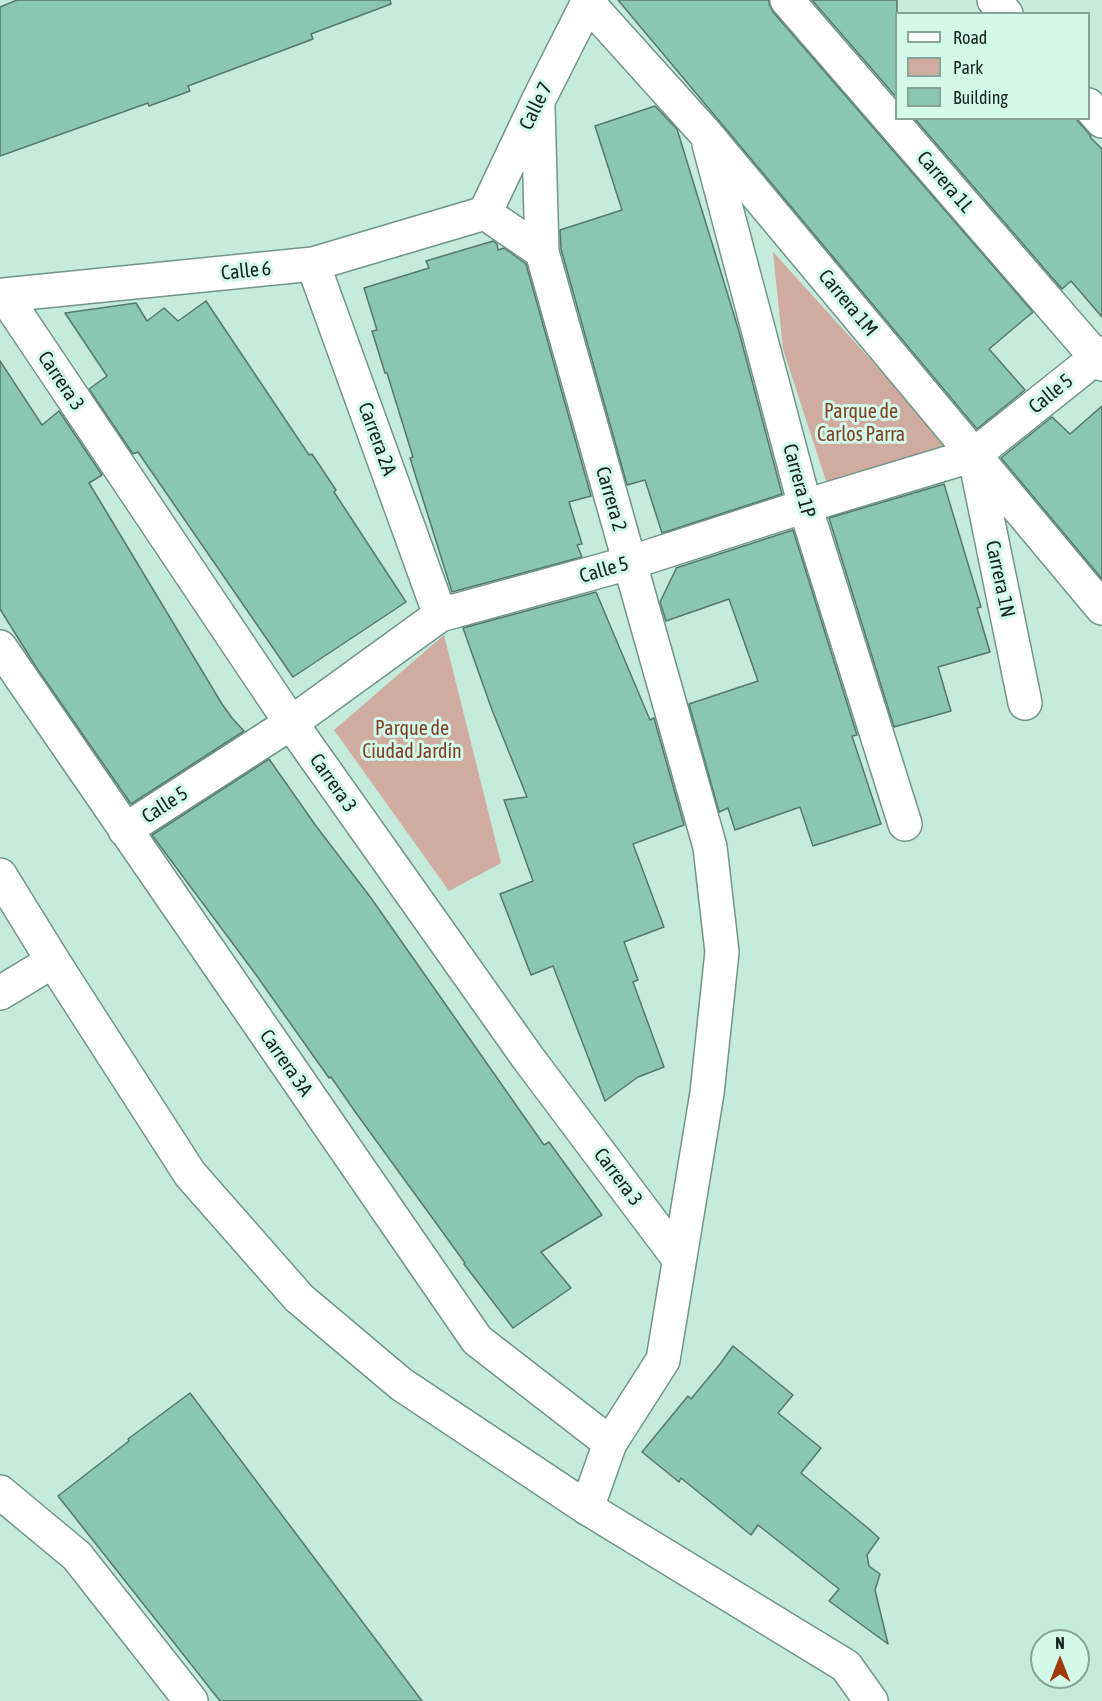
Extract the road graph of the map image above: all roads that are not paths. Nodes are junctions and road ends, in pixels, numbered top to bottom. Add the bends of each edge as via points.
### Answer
1 (787, 0) edge
2 (994, 0) edge
3 (589, 2) edge
4 (1004, 12) edge
5 (538, 101) junction
6 (1090, 106) edge
7 (1102, 120) edge
8 (706, 134) junction
9 (485, 213) junction
10 (542, 252) junction
11 (313, 264) junction
12 (2, 296) edge
13 (1100, 358) edge
14 (974, 455) junction
15 (805, 506) junction
16 (629, 563) junction
17 (1102, 608) edge
18 (440, 615) junction
19 (0, 647) edge
20 (1025, 703) dead end
21 (291, 723) junction
22 (905, 824) dead end
23 (125, 831) junction
24 (0, 875) edge
25 (53, 961) junction
26 (0, 993) edge
27 (679, 1259) junction
28 (610, 1443) junction
29 (0, 1492) edge
30 (587, 1508) junction
31 (191, 1701) edge
32 (871, 1701) edge

1 - 13 street, Carrera 1L
2 - 4 street
3 - 5 street, Calle 7
3 - 8 street, Carrera 1M
5 - 9 street, Calle 7
5 - 10 street, Carrera 2
6 - 7 street
8 - 14 street, Carrera 1M
8 - 15 street, Carrera 1P
9 - 10 street
9 - 11 street, Calle 6
10 - 16 street, Carrera 2
11 - 12 street, Calle 6
11 - 18 street, Carrera 2A
12 - 21 street, Carrera 3
13 - 14 street, Calle 5
14 - 15 street, Calle 5
14 - 17 street, Carrera 1M
14 - 20 street, Carrera 1N
15 - 16 street, Calle 5
15 - 22 street, Carrera 1P
16 - 18 street, Calle 5
16 - 27 street, Carrera 2 via 710,847 722,952 707,1093
18 - 21 street, Calle 5
19 - 23 street, Carrera 3A
21 - 23 street, Calle 5
21 - 27 street, Carrera 3 via 528,1058
23 - 28 street, Carrera 3A via 477,1340
24 - 25 street
25 - 26 street
25 - 30 street via 190,1174 300,1298 401,1384
27 - 28 street, Carrera 2 via 663,1360
28 - 30 street, Carrera 2
29 - 31 street via 77,1556
30 - 32 street via 846,1666

